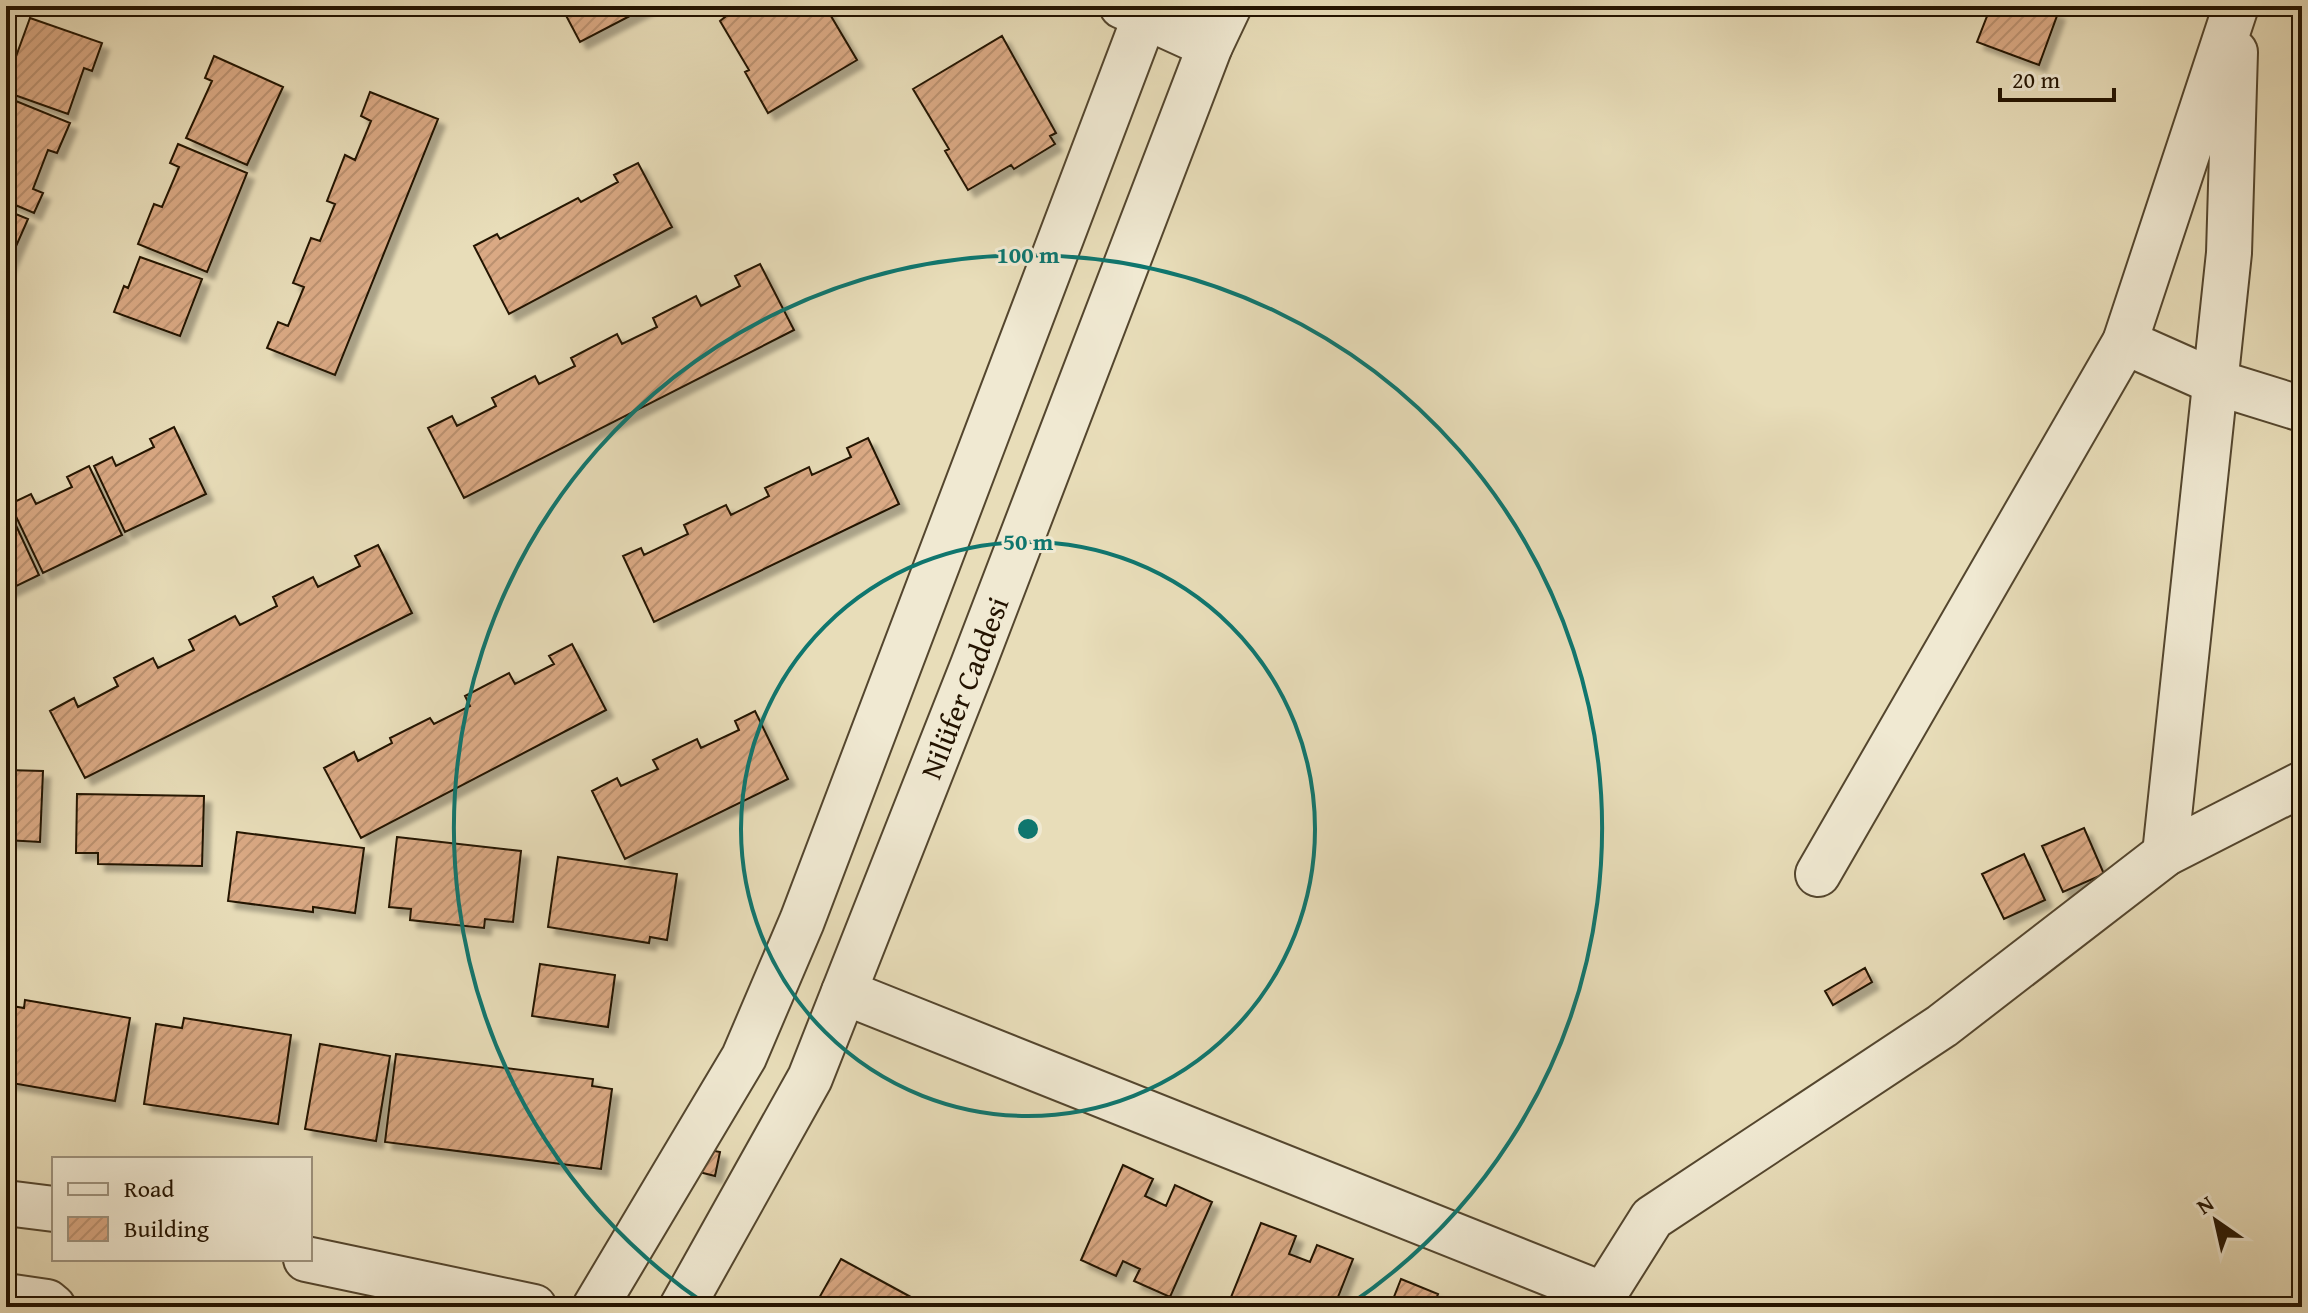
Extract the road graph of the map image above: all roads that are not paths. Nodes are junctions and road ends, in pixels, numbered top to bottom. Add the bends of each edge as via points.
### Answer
1 (1229, 6) edge
2 (2236, 6) edge
3 (1139, 9) edge
4 (1210, 46) junction
5 (2125, 342) junction
6 (2215, 382) junction
7 (2302, 409) edge
8 (2302, 784) edge
9 (2165, 854) junction
10 (1818, 874) dead end
11 (844, 992) junction
12 (6, 1203) edge
13 (52, 1209) edge
14 (312, 1260) edge
15 (6, 1296) edge
16 (1600, 1301) edge
17 (53, 1307) edge
18 (534, 1307) edge
19 (595, 1307) edge
20 (682, 1307) edge

1 - 4 street, Nilüfer Caddesi
2 - 5 street
2 - 6 street via 2229,253
3 - 4 street
3 - 19 street via 802,921 744,1057
4 - 11 street, Nilüfer Caddesi
5 - 6 street
5 - 10 street
6 - 7 street
6 - 9 street
8 - 9 street
9 - 16 street via 1942,1026 1652,1218
11 - 16 street
11 - 20 street, Nilüfer Caddesi via 810,1078
12 - 13 street
14 - 18 street
15 - 17 street

